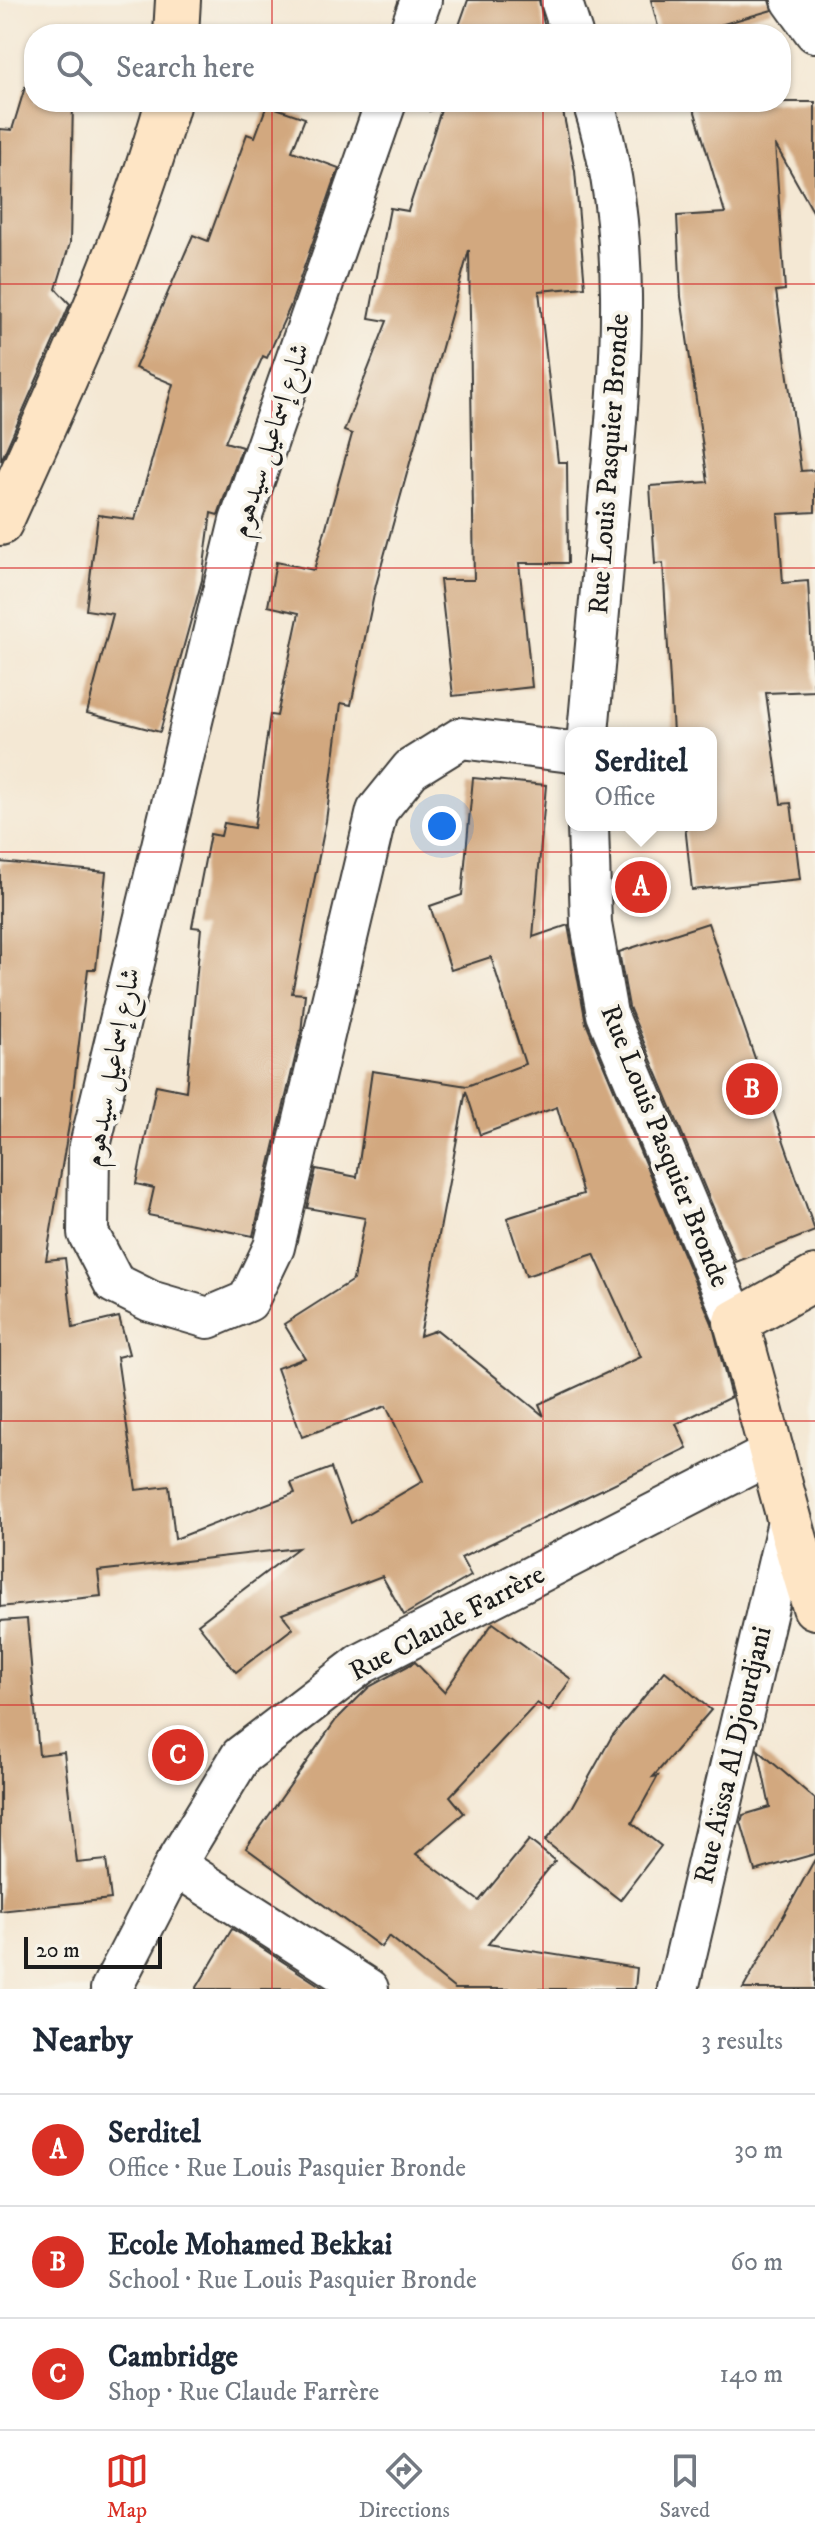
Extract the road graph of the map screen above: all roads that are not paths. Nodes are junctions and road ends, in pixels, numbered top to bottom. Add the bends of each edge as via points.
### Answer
1 (178, 0) edge
2 (421, 0) edge
3 (561, 0) edge
4 (792, 0) edge
5 (177, 24) edge
6 (413, 24) edge
7 (569, 24) edge
8 (815, 32) edge
9 (165, 112) edge
10 (383, 112) edge
11 (596, 112) edge
12 (0, 523) edge
13 (589, 727) edge
14 (565, 751) edge
15 (588, 831) edge
16 (815, 1278) edge
17 (736, 1322) junction
18 (774, 1452) junction
19 (788, 1522) junction
20 (815, 1607) edge
21 (175, 1865) junction
22 (111, 1989) edge
23 (368, 1989) edge
24 (678, 1989) edge

1 - 5 street
2 - 6 street
3 - 7 street
4 - 8 street
9 - 12 street via 109,281
10 - 14 street, شارع إسماعيل سيدهوم via 240,521 103,1088 89,1150 88,1233 114,1283 150,1301 208,1318 248,1301 274,1247 377,811 411,769 461,738
11 - 13 street, Rue Louis Pasquier Bronde via 619,246 623,352
15 - 17 street, Rue Louis Pasquier Bronde via 591,924 607,1014
16 - 17 street
17 - 18 street
18 - 19 street
18 - 21 street, Rue Claude Farrère via 361,1664 241,1756
19 - 20 street
19 - 24 street, Rue Aïssa Al Djourdjani
21 - 22 street, Rue Claude Farrère
21 - 23 street

